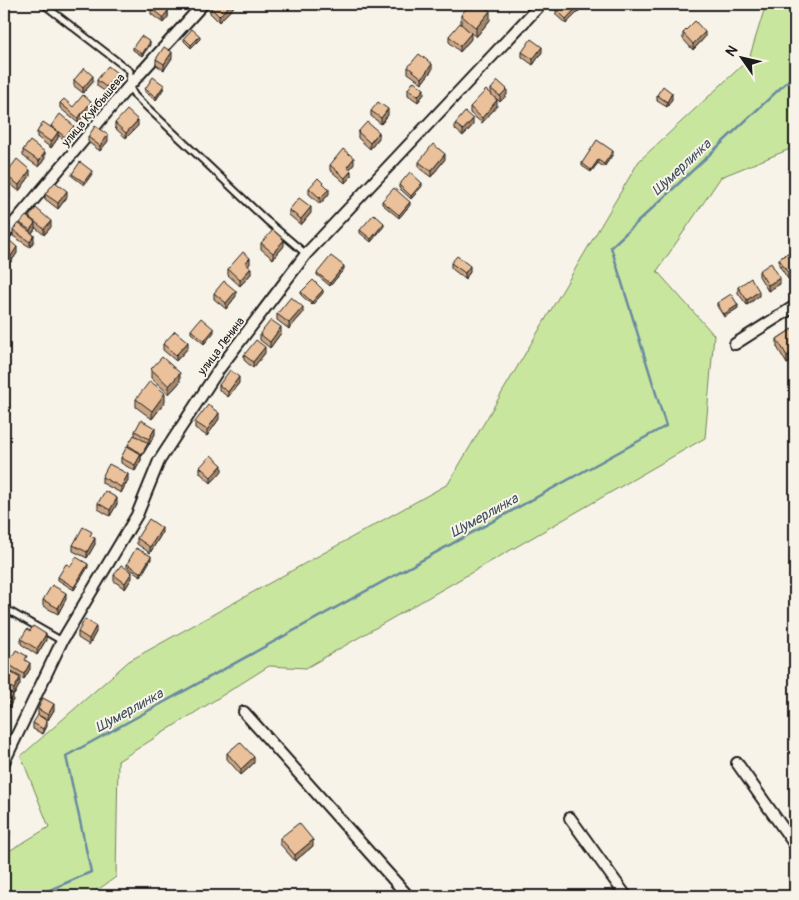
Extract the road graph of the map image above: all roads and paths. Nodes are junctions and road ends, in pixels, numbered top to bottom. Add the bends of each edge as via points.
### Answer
1 (43, 4) edge
2 (203, 4) edge
3 (541, 4) edge
4 (129, 86) junction
5 (4, 235) edge
6 (306, 254) junction
7 (795, 306) edge
8 (735, 344) dead end
9 (4, 608) edge
10 (62, 641) junction
11 (244, 712) dead end
12 (4, 762) edge
13 (738, 763) dead end
14 (570, 818) dead end
15 (795, 845) edge
16 (408, 896) edge
17 (626, 896) edge

1 - 4 lane via 130,71
2 - 4 street, улица Куйбышева
3 - 6 street, улица Ленина
4 - 5 street, улица Куйбышева
4 - 6 lane via 135,96
6 - 10 street, улица Ленина via 204,390 159,461 137,515
7 - 8 street
9 - 10 lane
10 - 12 street, улица Ленина
11 - 16 street
13 - 15 street
14 - 17 street

